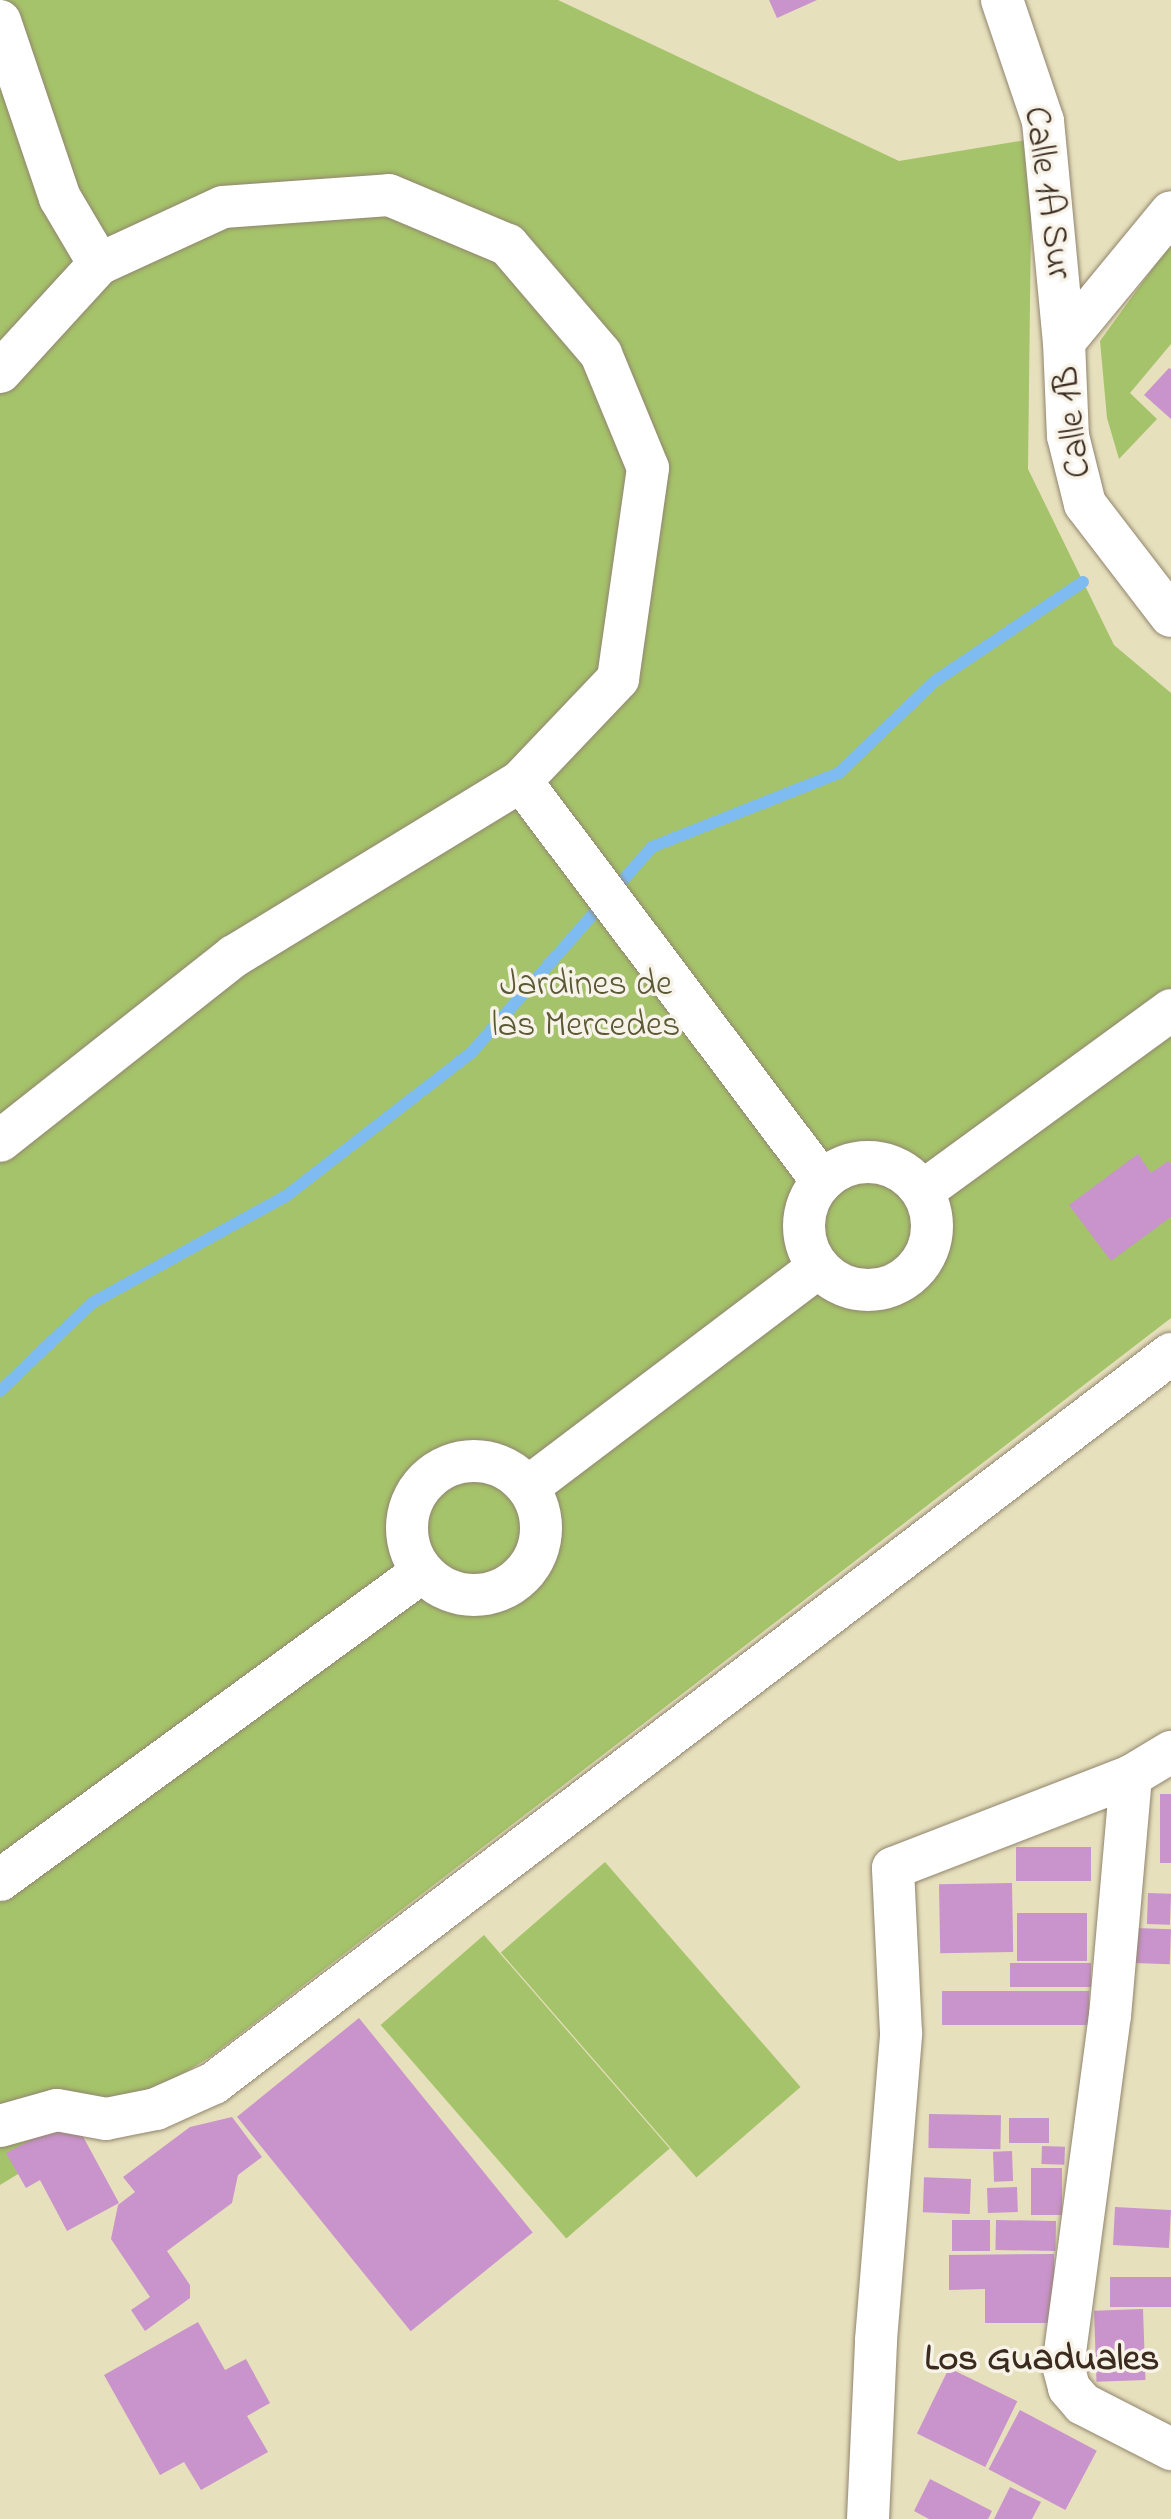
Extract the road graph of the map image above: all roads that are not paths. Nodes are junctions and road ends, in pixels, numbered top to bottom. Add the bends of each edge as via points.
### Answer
1 (1002, 0) edge
2 (0, 21) edge
3 (1171, 212) edge
4 (99, 264) junction
5 (1064, 342) junction
6 (0, 372) edge
7 (1171, 616) edge
8 (521, 781) junction
9 (1171, 1010) edge
10 (0, 1141) edge
11 (822, 1181) junction
12 (923, 1191) junction
13 (818, 1268) junction
14 (1171, 1354) edge
15 (528, 1487) junction
16 (422, 1572) junction
17 (1171, 1752) edge
18 (1131, 1776) junction
19 (0, 1880) edge
20 (0, 2126) edge
21 (1171, 2449) edge
22 (868, 2519) edge

1 - 5 street, Calle 1A Sur via 1043,121
2 - 4 street via 60,198
3 - 5 street
4 - 6 street
4 - 8 street via 223,207 389,195 508,245 601,354 648,468 618,679
5 - 7 street, Calle 1B via 1068,436 1085,504
8 - 10 street via 234,956
8 - 11 street
9 - 12 street
11 - 12 street via 843,1167 880,1162 907,1174
11 - 13 street via 805,1208 803,1231
12 - 13 street via 933,1233 921,1265 908,1277 867,1291 845,1287
13 - 15 street
14 - 20 street via 214,2083 143,2111 106,2119 57,2110
15 - 16 street via 542,1521 542,1536 535,1559 520,1578 492,1594 459,1595
15 - 16 street via 511,1471 485,1461 437,1471 411,1501 406,1524 407,1543
16 - 19 street
17 - 18 street
18 - 21 street via 1110,2015 1063,2365 1069,2388 1083,2404
18 - 22 street via 893,1868 901,2033 876,2340

